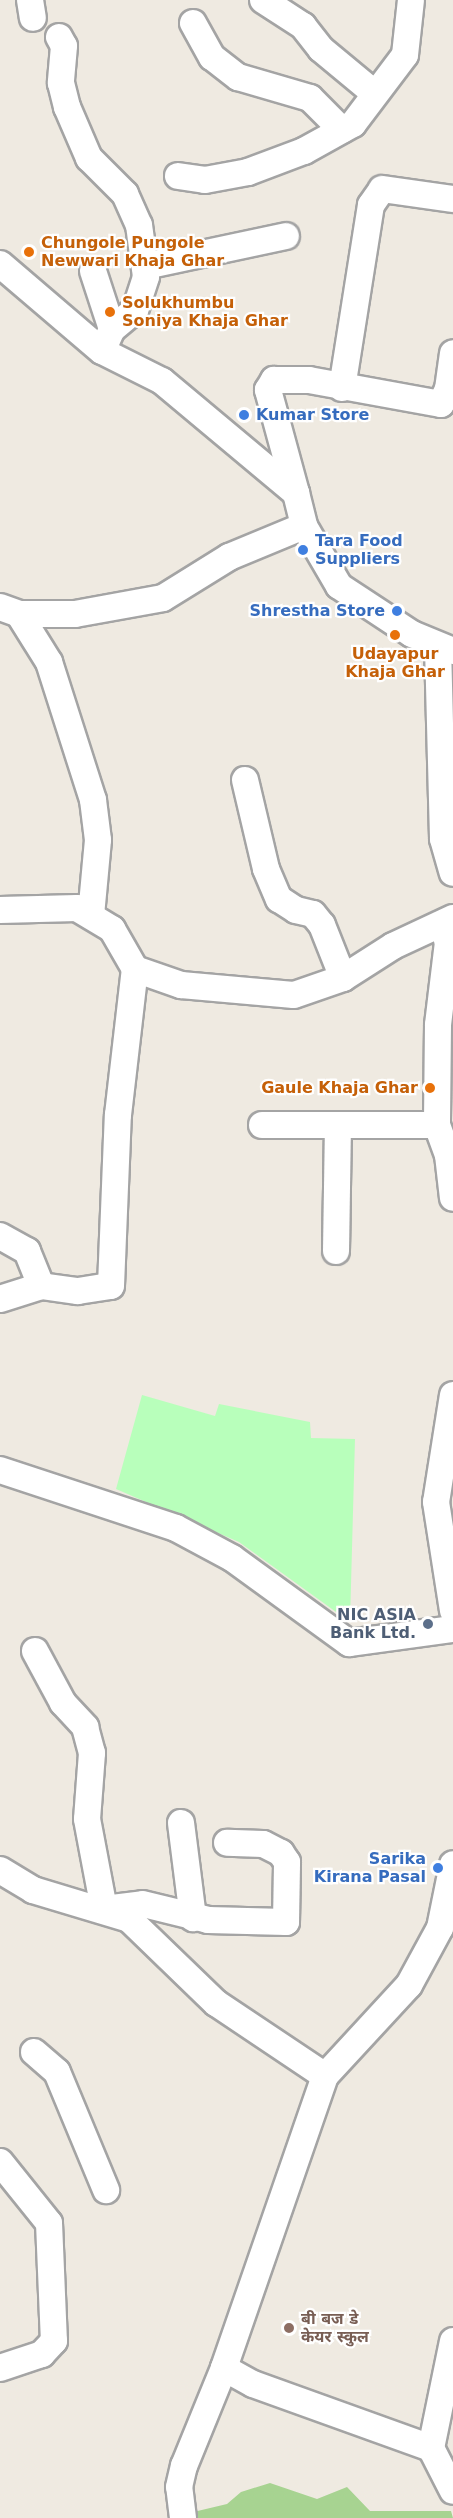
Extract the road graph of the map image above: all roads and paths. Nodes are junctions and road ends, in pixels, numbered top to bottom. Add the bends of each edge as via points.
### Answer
1 (263, 0) edge
2 (411, 0) edge
3 (193, 23) dead end
4 (59, 38) dead end
5 (374, 93) junction
6 (342, 130) junction
7 (178, 176) dead end
8 (453, 199) edge
9 (286, 236) dead end
10 (0, 264) edge
11 (145, 266) junction
12 (93, 271) dead end
13 (107, 340) junction
14 (453, 353) edge
15 (342, 388) junction
16 (296, 493) junction
17 (304, 526) junction
18 (10, 610) edge
19 (445, 649) edge
20 (245, 780) dead end
21 (453, 873) edge
22 (0, 910) edge
23 (91, 916) junction
24 (447, 921) edge
25 (135, 969) junction
26 (343, 978) junction
27 (262, 1125) dead end
28 (437, 1125) junction
29 (338, 1126) junction
30 (453, 1198) edge
31 (0, 1236) edge
32 (336, 1251) dead end
33 (41, 1286) junction
34 (0, 1299) edge
35 (453, 1395) edge
36 (0, 1470) edge
37 (453, 1611) edge
38 (453, 1629) edge
39 (35, 1651) dead end
40 (182, 1823) dead end
41 (227, 1843) dead end
42 (453, 1864) edge
43 (0, 1870) edge
44 (104, 1909) junction
45 (193, 1918) junction
46 (34, 2052) dead end
47 (326, 2076) junction
48 (0, 2162) edge
49 (106, 2190) dead end
50 (453, 2341) edge
51 (0, 2368) edge
52 (224, 2368) junction
53 (431, 2448) junction
54 (451, 2482) edge
55 (183, 2518) edge

1 - 5 street via 303,26 321,49
2 - 5 street via 405,55
3 - 6 street via 212,57 238,77 310,98
4 - 11 street via 64,46 61,82 67,107 89,158 125,194 138,225
5 - 6 street via 353,124
6 - 7 street via 304,151 248,172 205,180
8 - 15 street via 382,189 370,205
9 - 11 street
10 - 13 street
11 - 13 street via 146,277 135,310
12 - 13 street
13 - 16 street
14 - 15 street via 448,389 441,404
15 - 16 street via 290,378 274,380 268,390
16 - 17 street
17 - 18 street via 229,557 163,598 75,614
17 - 19 street via 339,586
18 - 23 street via 49,662 93,800 98,840
19 - 21 street via 443,839
20 - 26 street via 266,869 279,899 296,910 313,914 322,925
22 - 23 street via 78,908
23 - 25 street via 112,929
24 - 26 street via 393,946
24 - 28 street via 438,1025
25 - 26 street via 181,985 294,994
25 - 33 street via 118,1115 111,1286 78,1291
27 - 29 street
28 - 29 street
28 - 30 street via 448,1155
29 - 32 street
31 - 33 street via 27,1251
33 - 34 street
35 - 37 street via 436,1502
36 - 38 street via 176,1528 232,1558 350,1643
39 - 44 street via 63,1703 85,1727 92,1754 87,1818
40 - 45 street
41 - 45 street via 263,1844 281,1853 287,1862 286,1922
42 - 47 street via 440,1928 409,1985
43 - 44 street via 33,1890
44 - 45 street via 143,1904
44 - 47 street via 129,1919 146,1932 216,2003
46 - 49 street via 57,2072
47 - 52 street
48 - 51 street via 49,2223 54,2341 42,2354
50 - 53 street
52 - 53 street via 253,2384
52 - 55 street via 184,2466 179,2487
53 - 54 street

